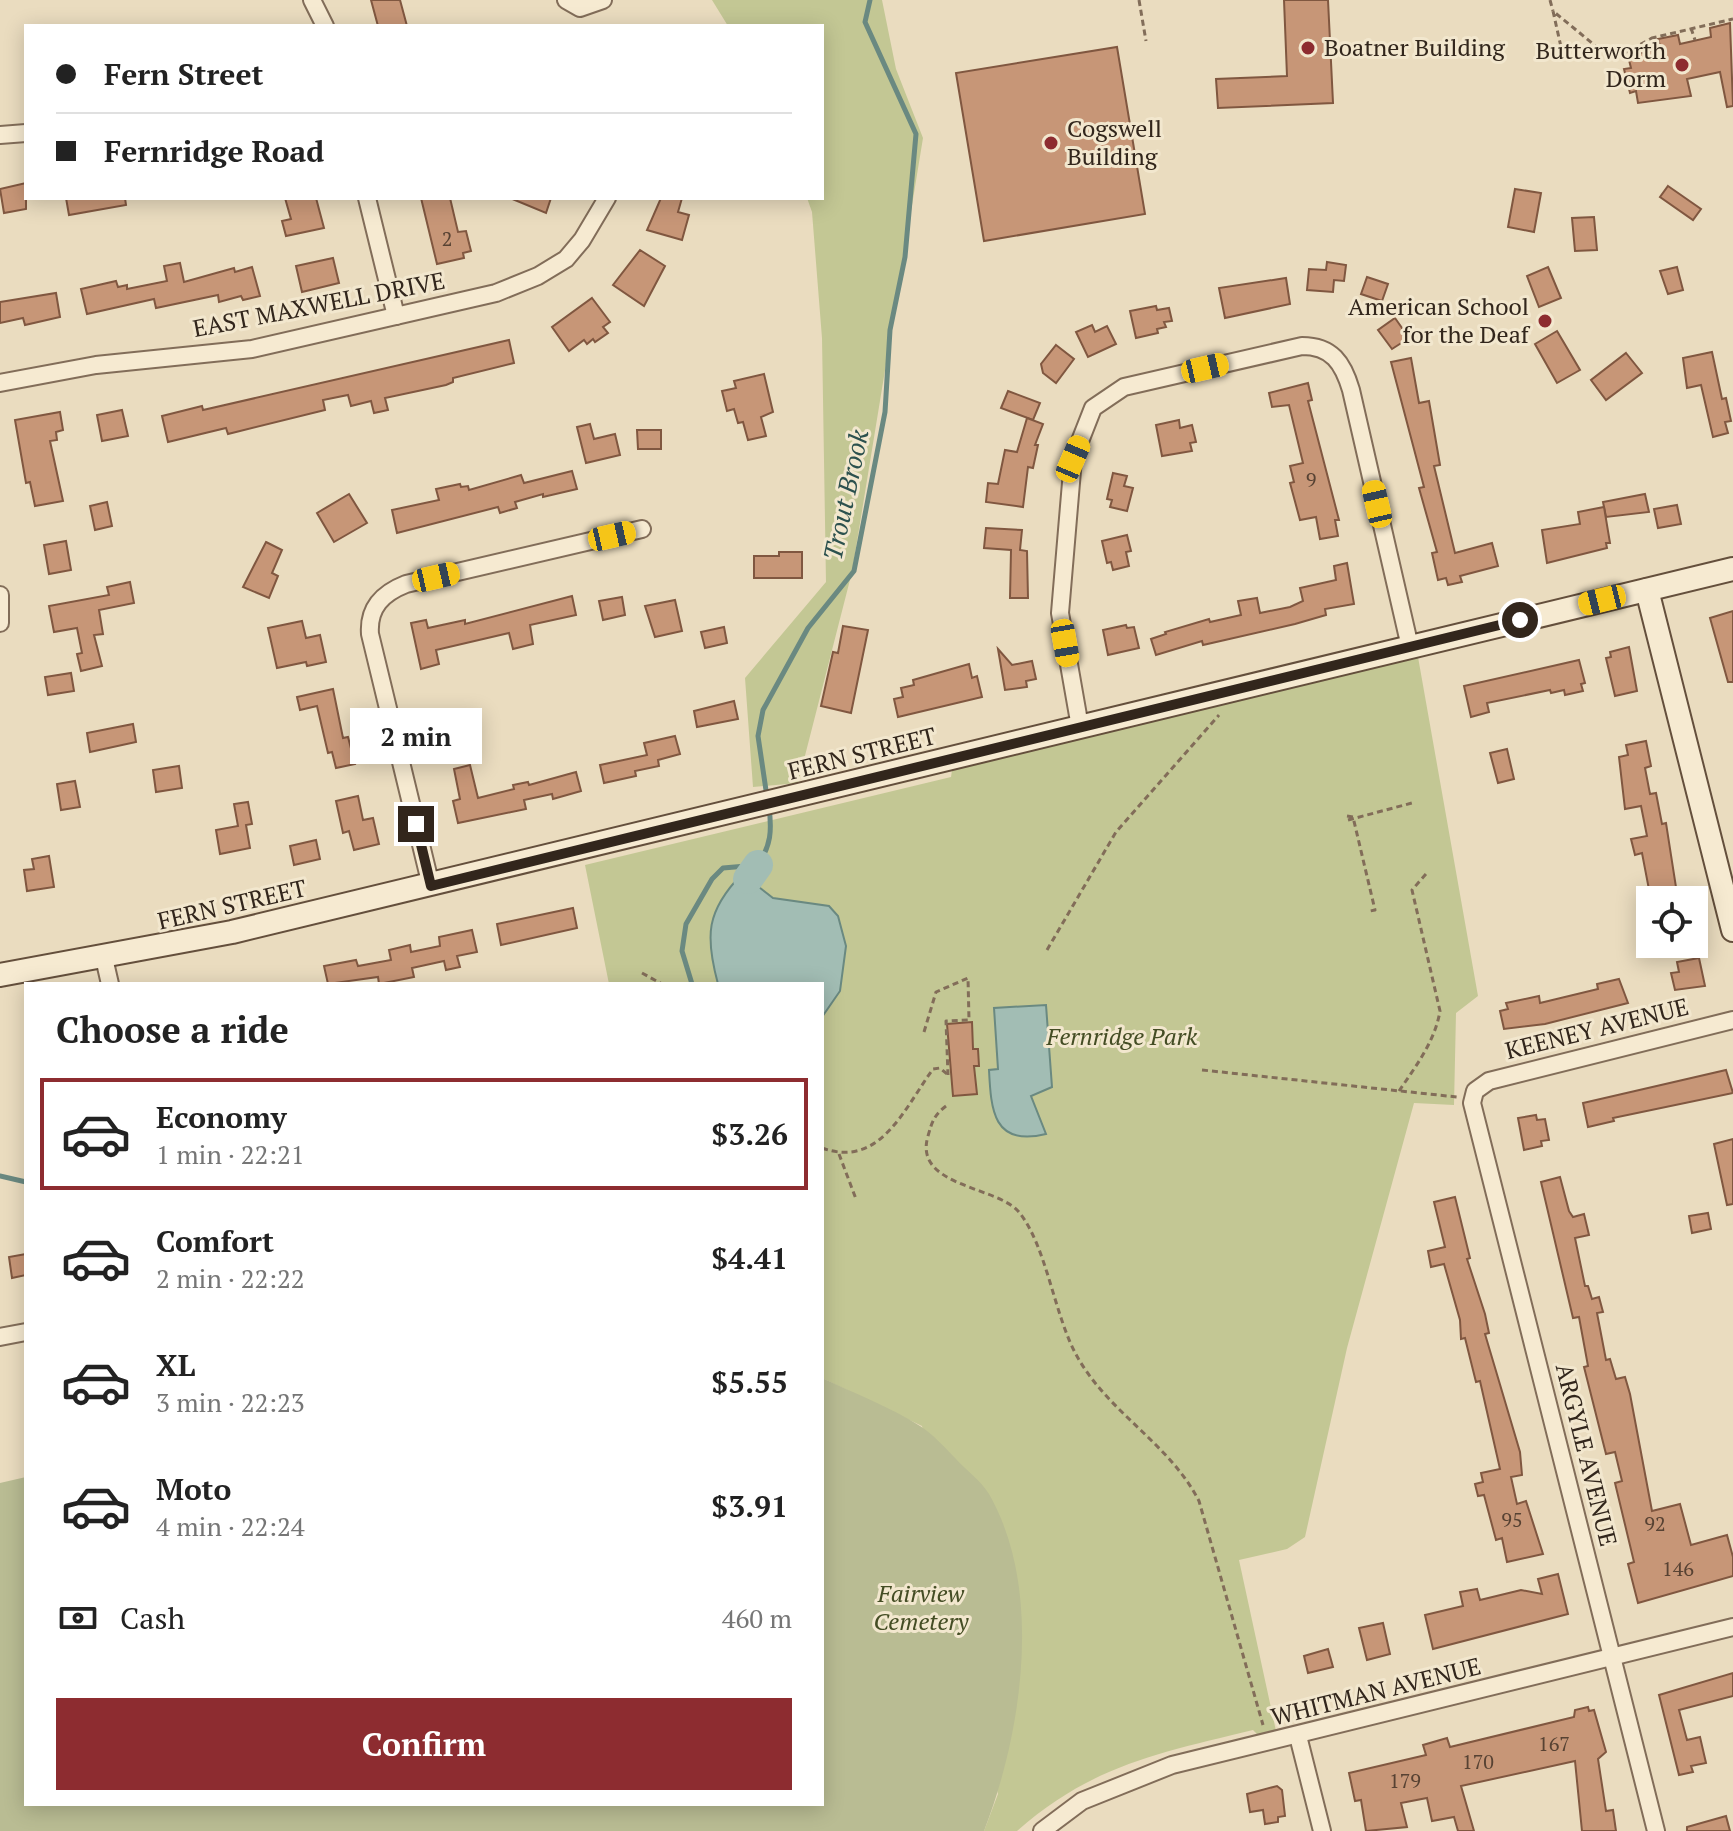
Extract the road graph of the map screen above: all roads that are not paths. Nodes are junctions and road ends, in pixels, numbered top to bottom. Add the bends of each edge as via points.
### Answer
1 (312, 0) edge
2 (566, 0) edge
3 (603, 0) edge
4 (587, 8) junction
5 (324, 24) edge
6 (590, 24) edge
7 (24, 133) edge
8 (0, 135) edge
9 (367, 200) edge
10 (606, 200) edge
11 (396, 316) junction
12 (0, 383) edge
13 (642, 529) dead end
14 (1733, 569) edge
15 (1647, 590) junction
16 (0, 595) edge
17 (0, 623) edge
18 (1410, 647) junction
19 (1080, 727) junction
20 (431, 886) junction
21 (1733, 930) edge
22 (104, 958) junction
23 (0, 975) edge
24 (110, 982) edge
25 (1733, 1020) edge
26 (1475, 1091) joint
27 (24, 1332) edge
28 (0, 1337) edge
29 (1733, 1627) edge
30 (1613, 1658) junction
31 (1298, 1736) junction
32 (1042, 1831) edge
33 (1322, 1831) edge
34 (1656, 1831) edge

1 - 5 street
2 - 4 street
3 - 4 street
4 - 6 street
7 - 8 street
9 - 11 street
10 - 11 street, EAST MAXWELL DRIVE via 566,259 538,276 496,293
11 - 12 street, EAST MAXWELL DRIVE via 252,349 96,365
13 - 20 street via 406,584 389,592 373,610 371,642
14 - 15 street, FERN STREET
15 - 18 street, FERN STREET
15 - 21 street
16 - 17 street
18 - 19 street, FERN STREET
18 - 19 street via 1351,390 1331,353 1302,346 1124,387 1093,408 1073,459 1060,613
19 - 20 street, FERN STREET
20 - 22 street, FERN STREET
22 - 23 street, FERN STREET
22 - 24 street
25 - 26 street, KEENEY AVENUE via 1489,1081
26 - 30 street, ARGYLE AVENUE via 1472,1103
27 - 28 street
29 - 30 street, WHITMAN AVENUE
30 - 31 street, WHITMAN AVENUE
30 - 34 street, ARGYLE AVENUE
31 - 32 street, WHITMAN AVENUE via 1134,1778 1082,1801
31 - 33 street

